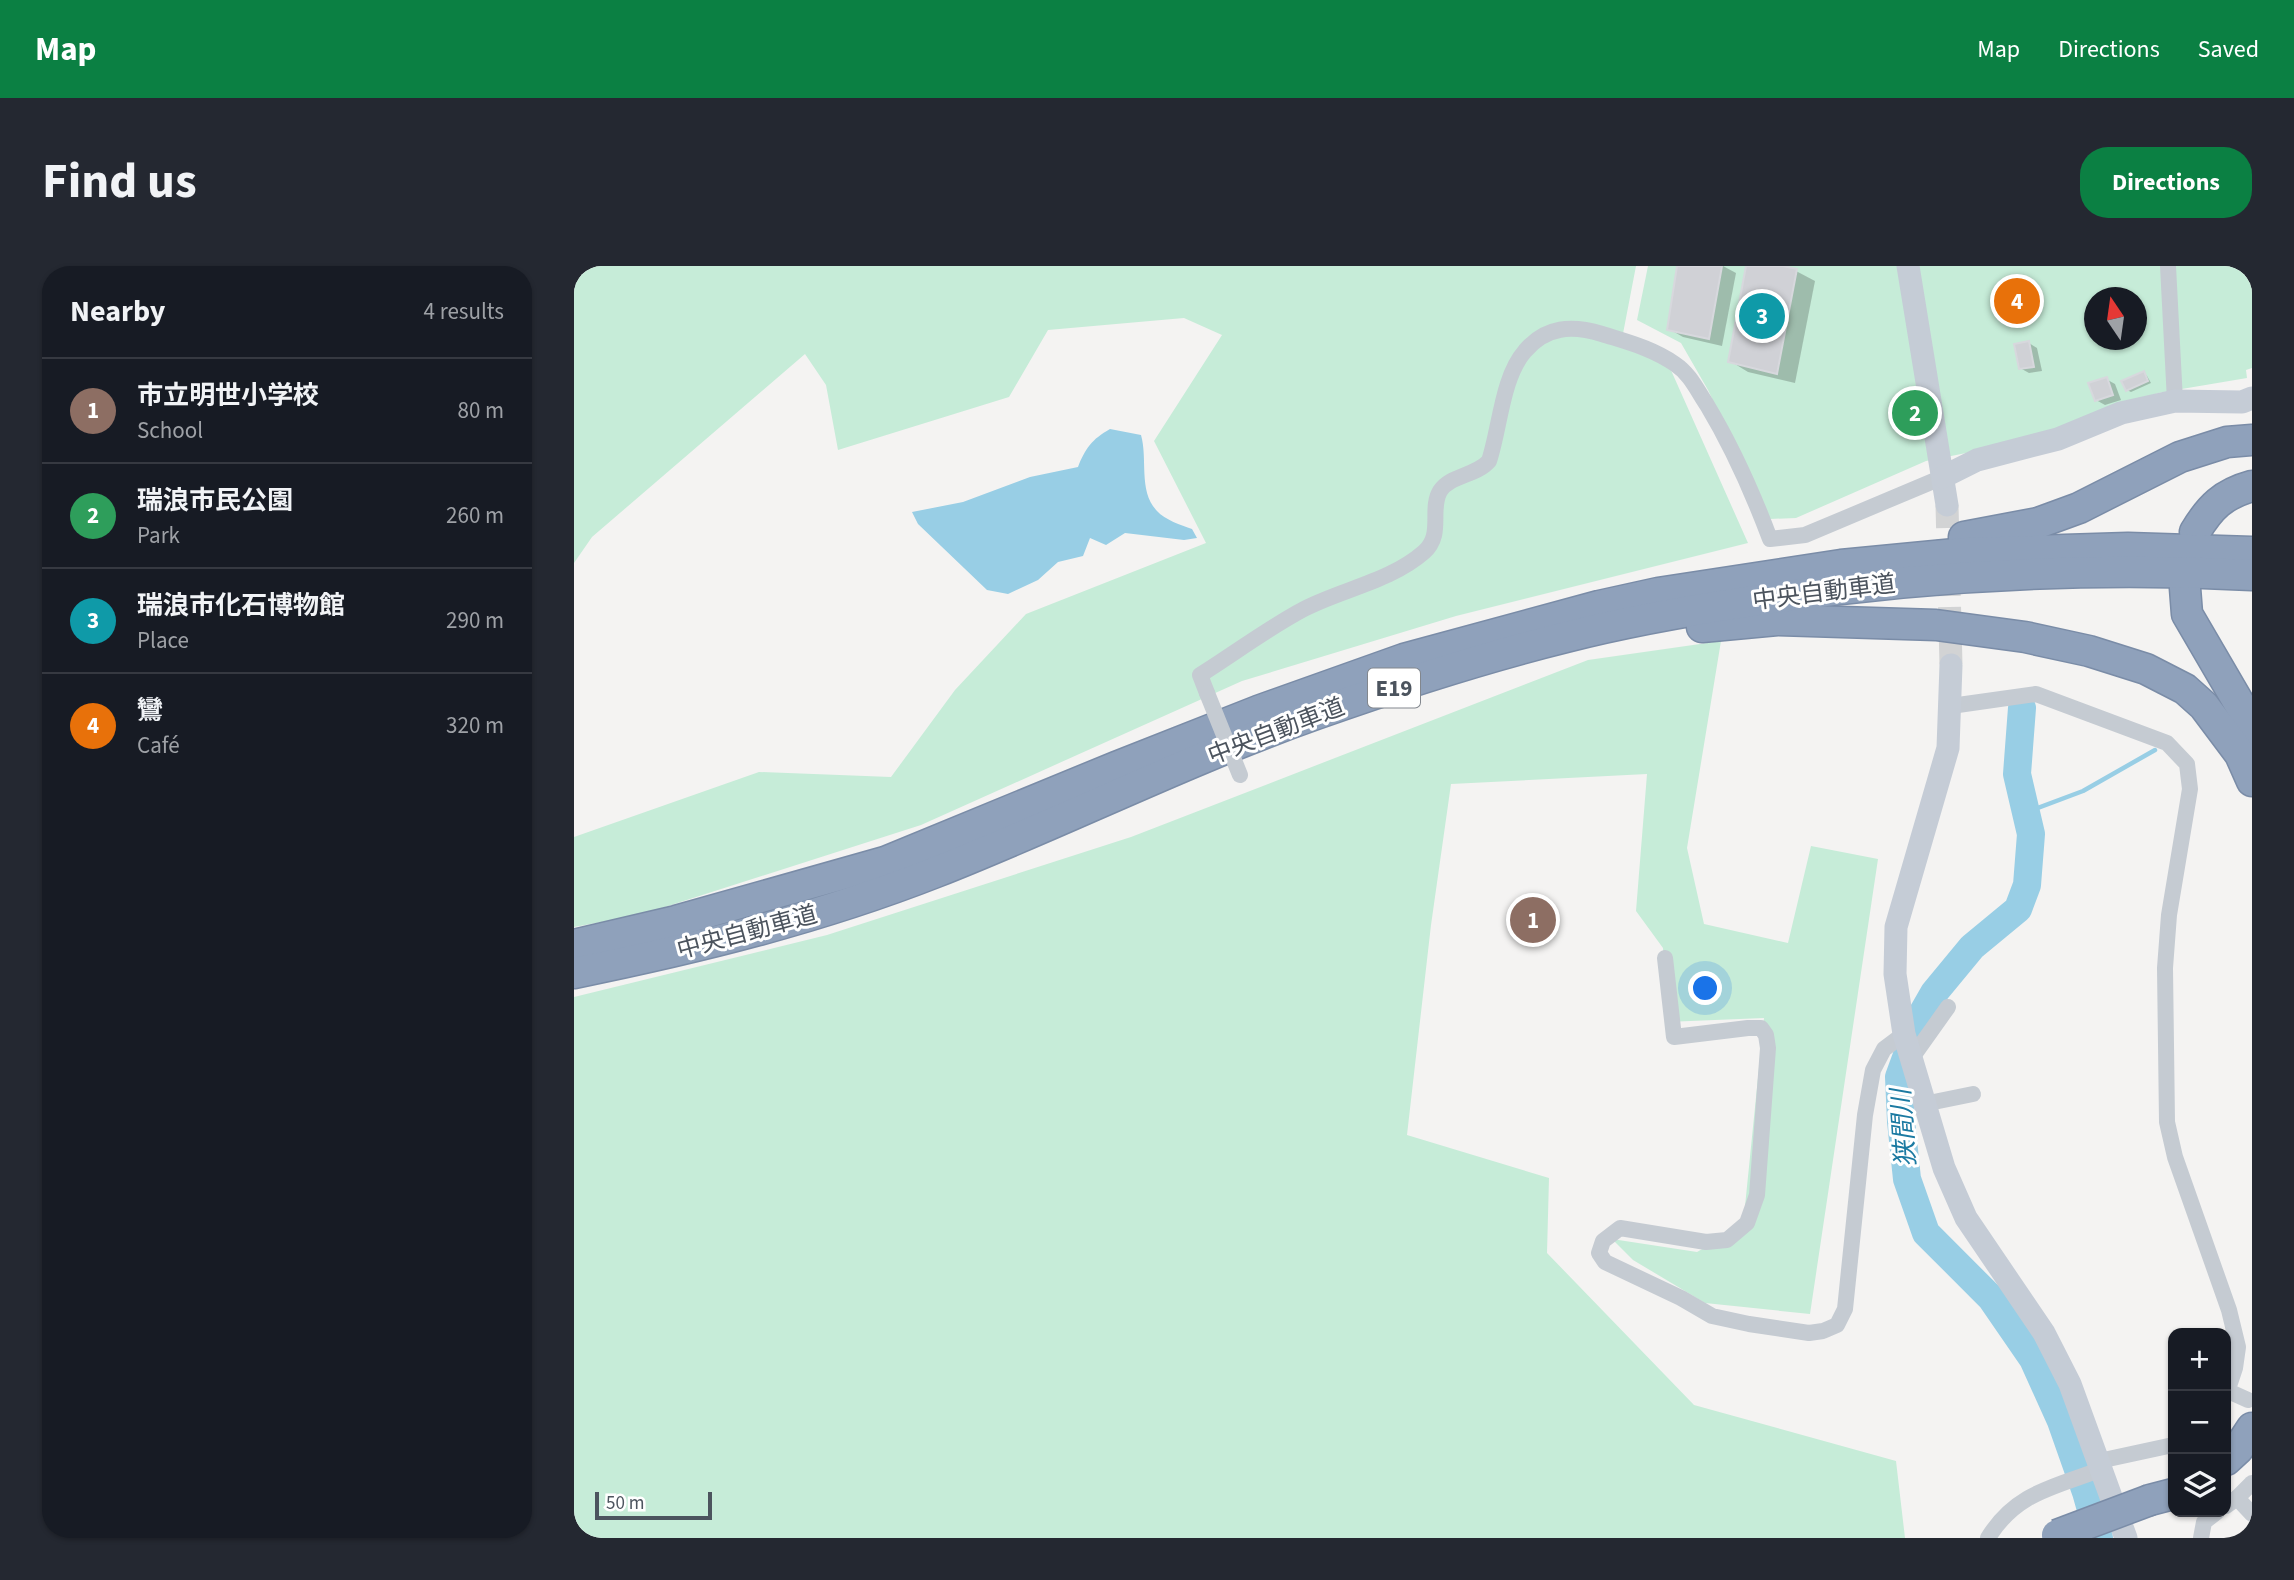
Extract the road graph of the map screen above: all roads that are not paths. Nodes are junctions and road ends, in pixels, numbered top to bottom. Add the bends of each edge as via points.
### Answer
1 (1908, 266) edge
2 (2168, 266) edge
3 (2252, 398) edge
4 (2175, 401) junction
5 (2252, 440) edge
6 (1943, 477) junction
7 (2252, 486) edge
8 (1947, 505) tunnel mouth
9 (2195, 532) dead end
10 (2252, 552) edge
11 (2252, 575) edge
12 (2185, 588) dead end
13 (1658, 593) junction
14 (1951, 665) tunnel mouth
15 (1387, 690) junction
16 (1951, 706) junction
17 (2252, 737) edge
18 (1240, 775) dead end
19 (2252, 781) edge
20 (574, 945) edge
21 (1665, 958) dead end
22 (574, 972) edge
23 (1948, 1007) dead end
24 (1903, 1034) junction
25 (1911, 1059) junction
26 (1973, 1094) dead end
27 (1922, 1099) junction
28 (2228, 1391) edge
29 (2231, 1397) edge
30 (2250, 1414) edge
31 (2168, 1446) edge
32 (2231, 1455) edge
33 (2101, 1465) junction
34 (2252, 1483) edge
35 (2162, 1497) edge
36 (2231, 1502) edge
37 (2252, 1514) edge
38 (2210, 1517) edge
39 (2053, 1536) edge
40 (1988, 1538) edge
41 (2126, 1538) edge
42 (2200, 1538) edge

1 - 6 street
2 - 4 street
3 - 4 street via 2242,402
4 - 6 street via 2121,413 2058,439 1977,460
5 - 13 highway via 2227,442 2180,457 2079,508 2038,523 1969,537 1743,566
6 - 8 street
6 - 18 street, bridge via 1805,535 1770,539 1735,453 1688,375 1647,348 1590,330 1569,327 1550,331 1524,352 1515,367 1489,461 1442,488 1436,532 1427,549 1398,569 1286,620 1200,675
7 - 9 highway via 2234,491 2207,512
10 - 13 highway, 中央自動車道 / E19 via 2128,548 1966,553 1841,565
11 - 15 highway, 中央自動車道 / E19 via 2045,573 1857,587 1690,611 1568,636
12 - 17 highway via 2187,614 2244,710
13 - 20 highway, 中央自動車道 / E19 via 1404,659 1258,711 885,862
14 - 16 street
15 - 19 highway via 1405,695 1530,660 1680,629 1777,620 1936,625 2025,637 2146,668 2185,689 2204,706 2240,754
15 - 22 highway, 中央自動車道 / E19 via 1299,721 935,872 839,907 703,946
16 - 24 street via 1948,748 1896,927 1895,974
16 - 28 street via 2036,694 2167,743 2187,764 2190,789 2165,968 2166,1122 2238,1347
21 - 24 street via 1674,1037 1748,1028 1761,1028 1766,1035 1757,1195 1747,1223 1727,1240 1706,1242 1620,1228 1603,1241 1599,1253 1605,1262 1712,1316 1809,1333 1837,1325 1845,1309 1865,1115 1874,1070 1884,1049
23 - 25 street
24 - 25 street
25 - 27 street
26 - 27 street
27 - 33 street via 1966,1218 2044,1334 2070,1384
29 - 30 street
30 - 32 highway via 2238,1449
31 - 33 street
33 - 40 street via 2036,1492 2015,1506
33 - 41 street
34 - 36 street
35 - 39 highway, bridge
36 - 37 street
38 - 42 street via 2204,1522

